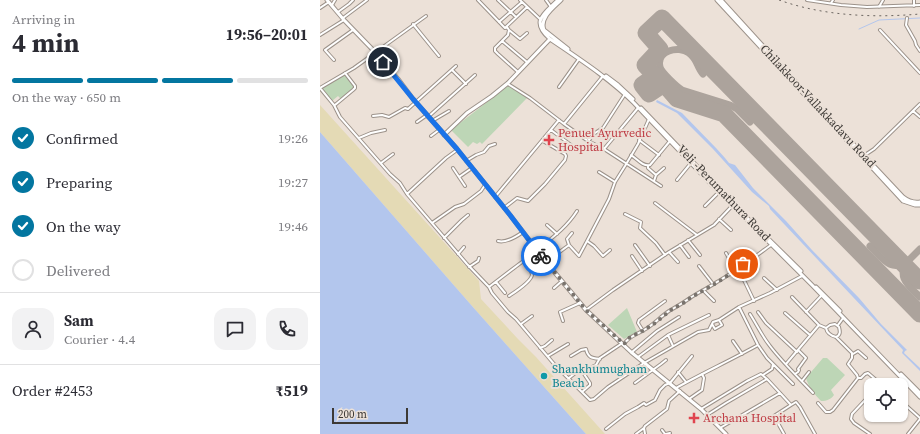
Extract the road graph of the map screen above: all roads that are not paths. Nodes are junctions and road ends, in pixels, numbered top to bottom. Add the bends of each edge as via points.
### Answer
1 (336, 0) edge
2 (353, 0) edge
3 (367, 0) edge
4 (478, 0) edge
5 (498, 0) edge
6 (528, 0) edge
7 (546, 0) edge
8 (558, 0) edge
9 (561, 0) edge
10 (717, 0) edge
11 (721, 0) edge
12 (807, 0) edge
13 (833, 0) edge
14 (883, 0) edge
15 (914, 0) edge
16 (329, 2) edge
17 (522, 2) edge
18 (831, 3) junction
19 (920, 5) edge
20 (914, 6) junction
21 (527, 7) junction
22 (551, 7) junction
23 (879, 7) junction
24 (320, 8) edge
25 (338, 12) junction
26 (511, 12) junction
27 (426, 16) dead end
28 (516, 17) junction
29 (907, 18) dead end
30 (343, 19) junction
31 (540, 19) junction
32 (499, 22) junction
33 (413, 24) junction
34 (505, 28) junction
35 (353, 30) junction
36 (509, 30) junction
37 (880, 30) dead end
38 (527, 33) dead end
39 (320, 35) edge
40 (550, 38) junction
41 (502, 40) junction
42 (920, 51) edge
43 (375, 53) junction
44 (439, 56) dead end
45 (579, 59) junction
46 (334, 60) dead end
47 (527, 62) junction
48 (456, 66) dead end
49 (452, 70) junction
50 (518, 72) junction
51 (345, 73) junction
52 (920, 74) edge
53 (475, 75) dead end
54 (602, 76) junction
55 (466, 84) junction
56 (508, 84) junction
57 (559, 87) dead end
58 (320, 88) edge
59 (625, 94) junction
60 (416, 102) junction
61 (920, 104) edge
62 (334, 105) junction
63 (639, 108) junction
64 (913, 110) junction
65 (449, 111) dead end
66 (373, 116) dead end
67 (428, 116) junction
68 (920, 118) edge
69 (649, 119) junction
70 (559, 120) junction
71 (432, 121) junction
72 (417, 122) dead end
73 (564, 124) junction
74 (385, 130) dead end
75 (439, 130) junction
76 (551, 130) junction
77 (444, 135) junction
78 (431, 136) dead end
79 (359, 138) junction
80 (588, 140) junction
81 (639, 140) junction
82 (543, 141) junction
83 (670, 141) junction
84 (495, 144) dead end
85 (575, 148) dead end
86 (457, 149) junction
87 (604, 149) junction
88 (393, 154) dead end
89 (631, 155) junction
90 (659, 156) junction
91 (864, 156) junction
92 (466, 161) junction
93 (380, 163) junction
94 (627, 163) junction
95 (691, 164) junction
96 (648, 166) junction
97 (453, 168) dead end
98 (472, 168) junction
99 (664, 168) dead end
100 (599, 172) dead end
101 (656, 175) junction
102 (459, 177) junction
103 (677, 180) dead end
104 (654, 181) junction
105 (615, 182) junction
106 (486, 185) junction
107 (465, 186) dead end
108 (661, 186) dead end
109 (719, 192) junction
110 (407, 194) junction
111 (495, 197) junction
112 (655, 203) dead end
113 (920, 204) edge
114 (705, 206) dead end
115 (732, 206) junction
116 (504, 208) junction
117 (577, 212) dead end
118 (625, 214) dead end
119 (468, 215) dead end
120 (720, 219) junction
121 (432, 224) junction
122 (548, 226) dead end
123 (731, 230) dead end
124 (523, 232) junction
125 (572, 233) dead end
126 (557, 234) junction
127 (697, 235) junction
128 (444, 238) junction
129 (587, 240) junction
130 (688, 240) junction
131 (498, 241) dead end
132 (569, 245) junction
133 (635, 245) dead end
134 (680, 245) junction
135 (771, 245) junction
136 (464, 247) dead end
137 (537, 250) junction
138 (610, 250) dead end
139 (669, 252) junction
140 (726, 253) dead end
141 (458, 254) junction
142 (665, 255) junction
143 (632, 256) dead end
144 (700, 256) dead end
145 (689, 257) dead end
146 (479, 258) dead end
147 (544, 258) junction
148 (546, 262) junction
149 (678, 262) dead end
150 (469, 266) junction
151 (650, 266) junction
152 (699, 266) dead end
153 (530, 269) junction
154 (736, 270) junction
155 (642, 271) junction
156 (802, 276) junction
157 (743, 278) dead end
158 (764, 278) dead end
159 (562, 281) junction
160 (496, 282) junction
161 (713, 284) junction
162 (489, 287) junction
163 (554, 288) dead end
164 (703, 290) junction
165 (776, 290) junction
166 (505, 293) dead end
167 (822, 295) junction
168 (509, 296) dead end
169 (792, 297) dead end
170 (665, 301) dead end
171 (714, 301) dead end
172 (754, 301) junction
173 (580, 303) junction
174 (739, 307) junction
175 (586, 310) junction
176 (758, 312) dead end
177 (806, 312) junction
178 (785, 313) dead end
179 (750, 314) dead end
180 (709, 315) dead end
181 (532, 316) dead end
182 (679, 317) dead end
183 (843, 318) junction
184 (719, 320) junction
185 (563, 321) dead end
186 (521, 324) junction
187 (712, 324) junction
188 (819, 325) junction
189 (838, 325) junction
190 (826, 328) junction
191 (642, 331) junction
192 (668, 335) junction
193 (810, 335) junction
194 (836, 336) junction
195 (552, 340) dead end
196 (733, 341) dead end
197 (568, 344) dead end
198 (623, 344) junction
199 (758, 345) junction
200 (673, 346) junction
201 (540, 348) junction
202 (797, 351) junction
203 (631, 352) junction
204 (742, 354) junction
205 (852, 354) junction
206 (548, 356) junction
207 (571, 356) dead end
208 (692, 356) dead end
209 (638, 357) junction
210 (866, 358) dead end
211 (600, 359) junction
212 (666, 360) dead end
213 (646, 363) junction
214 (773, 364) junction
215 (786, 364) junction
216 (595, 366) junction
217 (601, 370) dead end
218 (654, 370) junction
219 (582, 371) junction
220 (678, 372) junction
221 (809, 372) dead end
222 (702, 373) junction
223 (795, 374) junction
224 (763, 375) junction
225 (858, 377) junction
226 (569, 378) junction
227 (874, 378) edge
228 (767, 379) junction
229 (802, 381) junction
230 (686, 382) junction
231 (634, 383) dead end
232 (670, 383) junction
233 (793, 384) dead end
234 (676, 388) junction
235 (680, 391) junction
236 (582, 392) junction
237 (780, 393) junction
238 (813, 393) dead end
239 (920, 393) edge
240 (920, 397) edge
241 (689, 399) junction
242 (864, 401) edge
243 (818, 403) dead end
244 (791, 404) junction
245 (908, 407) edge
246 (701, 409) junction
247 (708, 415) junction
248 (920, 418) edge
249 (644, 428) junction
250 (720, 428) junction
251 (606, 429) dead end
252 (662, 430) dead end
253 (670, 433) dead end
254 (636, 434) edge
255 (646, 434) edge
256 (665, 434) edge
257 (726, 434) edge
258 (784, 434) edge
259 (815, 434) edge
260 (870, 434) edge
261 (908, 434) edge

1 - 16 street
2 - 25 street
3 - 30 street
4 - 32 street
5 - 26 street
6 - 17 street
7 - 22 street
8 - 22 main road
9 - 239 main road, Veli -Perumathura Road via 544,20 544,30 626,92
10 - 113 main road via 903,201 915,206
11 - 91 main road, Chilakkoor-Vallakkadavu Road
12 - 18 street
13 - 18 street
14 - 23 street
15 - 20 street
16 - 24 street
16 - 25 main road
17 - 21 street
17 - 26 street
18 - 23 street
19 - 20 street
20 - 23 street
21 - 28 street
21 - 31 street
22 - 31 main road
25 - 30 main road
26 - 28 street
26 - 32 street
27 - 33 street
28 - 34 street
29 - 42 street via 906,25
30 - 35 main road
30 - 39 street
31 - 40 main road via 543,33
32 - 34 street
33 - 43 street
33 - 44 street
34 - 36 street
35 - 43 main road
35 - 46 street via 325,50
36 - 38 street via 520,39
36 - 41 street via 508,35
37 - 52 street
40 - 45 main road
40 - 47 main road
41 - 47 street
41 - 50 street via 495,51
43 - 51 street
43 - 60 main road
45 - 54 main road
45 - 57 street
47 - 50 main road
48 - 49 street
49 - 55 street
49 - 60 street
50 - 56 main road
51 - 58 street
51 - 62 street via 355,88
53 - 55 street
54 - 59 main road
54 - 73 street
55 - 67 street
56 - 70 street
56 - 77 main road via 467,113
58 - 62 street
59 - 63 main road
59 - 80 street via 603,128
60 - 66 street via 408,109 405,108 389,117
60 - 67 main road
61 - 64 street
62 - 79 street via 340,117
63 - 69 main road
63 - 87 street
64 - 68 street
64 - 91 street
65 - 71 street
67 - 71 main road
67 - 72 street
69 - 81 street
69 - 83 main road
70 - 73 street
70 - 76 street
71 - 75 main road
73 - 80 street
74 - 79 street
75 - 77 main road
75 - 78 street
76 - 82 street
76 - 85 street
77 - 86 main road
79 - 93 street
80 - 87 street
81 - 89 street
81 - 90 street
82 - 111 street
82 - 116 street via 565,154 565,160 528,201 517,198
83 - 90 street
83 - 95 main road
84 - 92 street
86 - 92 main road
86 - 110 street
87 - 94 street
88 - 93 street
89 - 94 street
89 - 96 street
90 - 96 street
91 - 113 main road, Chilakkoor-Vallakkadavu Road via 903,197
92 - 98 main road
93 - 110 street
94 - 104 street
94 - 105 street
95 - 103 street
95 - 109 main road
96 - 101 street
97 - 102 street
98 - 102 street
98 - 106 main road
99 - 101 street
100 - 105 street
101 - 104 street
102 - 107 street
104 - 108 street
105 - 129 street
106 - 111 main road
106 - 121 street via 481,192
109 - 114 street
109 - 115 main road
110 - 121 street
111 - 116 main road
112 - 127 street
115 - 120 street
115 - 135 main road
116 - 124 main road
117 - 126 street
118 - 142 street via 641,222 640,228
119 - 128 street
120 - 123 street
120 - 127 street
121 - 128 street
122 - 126 street
124 - 131 street via 516,237
124 - 137 main road
125 - 132 street via 567,239
126 - 137 street
127 - 130 street
128 - 141 street
129 - 132 street via 579,256
129 - 138 street via 603,256
130 - 134 street
130 - 144 street
132 - 148 street
133 - 151 street
134 - 139 street
134 - 145 street
135 - 154 street
135 - 156 main road
136 - 141 street
137 - 147 main road
139 - 142 street
139 - 149 street
140 - 154 street
141 - 150 street
142 - 151 street
143 - 155 street
146 - 150 street
147 - 148 main road
147 - 153 street
148 - 159 main road
150 - 162 street
151 - 155 street
152 - 161 street
153 - 160 street via 523,262
153 - 168 street via 532,274 527,283
154 - 161 street
155 - 175 street
156 - 165 street
156 - 167 main road
157 - 172 street
158 - 165 street
159 - 163 street
159 - 173 main road
160 - 162 street
160 - 166 street
161 - 164 street
162 - 186 street
164 - 171 street
164 - 191 street
165 - 172 street
167 - 177 street
167 - 183 main road
169 - 177 street
170 - 191 street via 639,320
172 - 174 street
173 - 175 main road
173 - 185 street via 560,312
174 - 184 street
174 - 199 street
175 - 198 main road
176 - 202 street via 766,323
177 - 188 street
178 - 193 street
179 - 215 street via 765,339
180 - 192 street
181 - 186 street
182 - 203 street
183 - 189 street
183 - 240 main road
184 - 187 street
184 - 187 street via 722,325 715,329
186 - 201 street
187 - 200 street via 709,330 698,332
188 - 190 street
188 - 193 street
189 - 190 street
189 - 194 street via 840,334
190 - 194 street via 830,334
191 - 198 street
192 - 200 street
192 - 209 street
193 - 202 street
194 - 205 street
195 - 201 street
196 - 204 street
197 - 206 street
198 - 203 main road
198 - 211 street
199 - 204 street
199 - 214 street
200 - 213 street
201 - 206 street
202 - 215 street
202 - 223 street via 806,358
203 - 209 main road
204 - 222 street
205 - 210 street via 858,351
205 - 225 street via 848,364
206 - 226 street
207 - 211 street via 586,349 591,358
208 - 220 street
209 - 213 main road
211 - 216 street
212 - 218 street
213 - 218 main road
213 - 236 street via 594,399 590,400
214 - 224 street via 772,369
214 - 233 street
215 - 223 street
216 - 217 street
216 - 219 street
218 - 231 street
218 - 232 main road
219 - 226 street
219 - 236 street via 590,385
220 - 230 street
220 - 232 street
221 - 229 street
222 - 230 street
222 - 241 street via 702,390
223 - 229 street
224 - 228 street
224 - 246 street via 759,374 747,380
225 - 227 street via 861,378 868,373
225 - 243 street via 830,412 826,412
226 - 236 street
228 - 237 street
228 - 247 street
229 - 238 street
230 - 234 street
232 - 234 main road
232 - 251 street via 660,390 655,400 625,414
234 - 235 main road
235 - 241 main road
235 - 249 street via 668,402 667,409
237 - 244 street
237 - 250 street
241 - 246 main road
242 - 260 street via 852,414 851,419
244 - 258 street via 774,416
244 - 259 street via 796,402
245 - 248 street
246 - 247 main road
247 - 250 main road
248 - 261 street
249 - 254 street
249 - 255 street
250 - 257 main road
252 - 256 street
253 - 256 street

